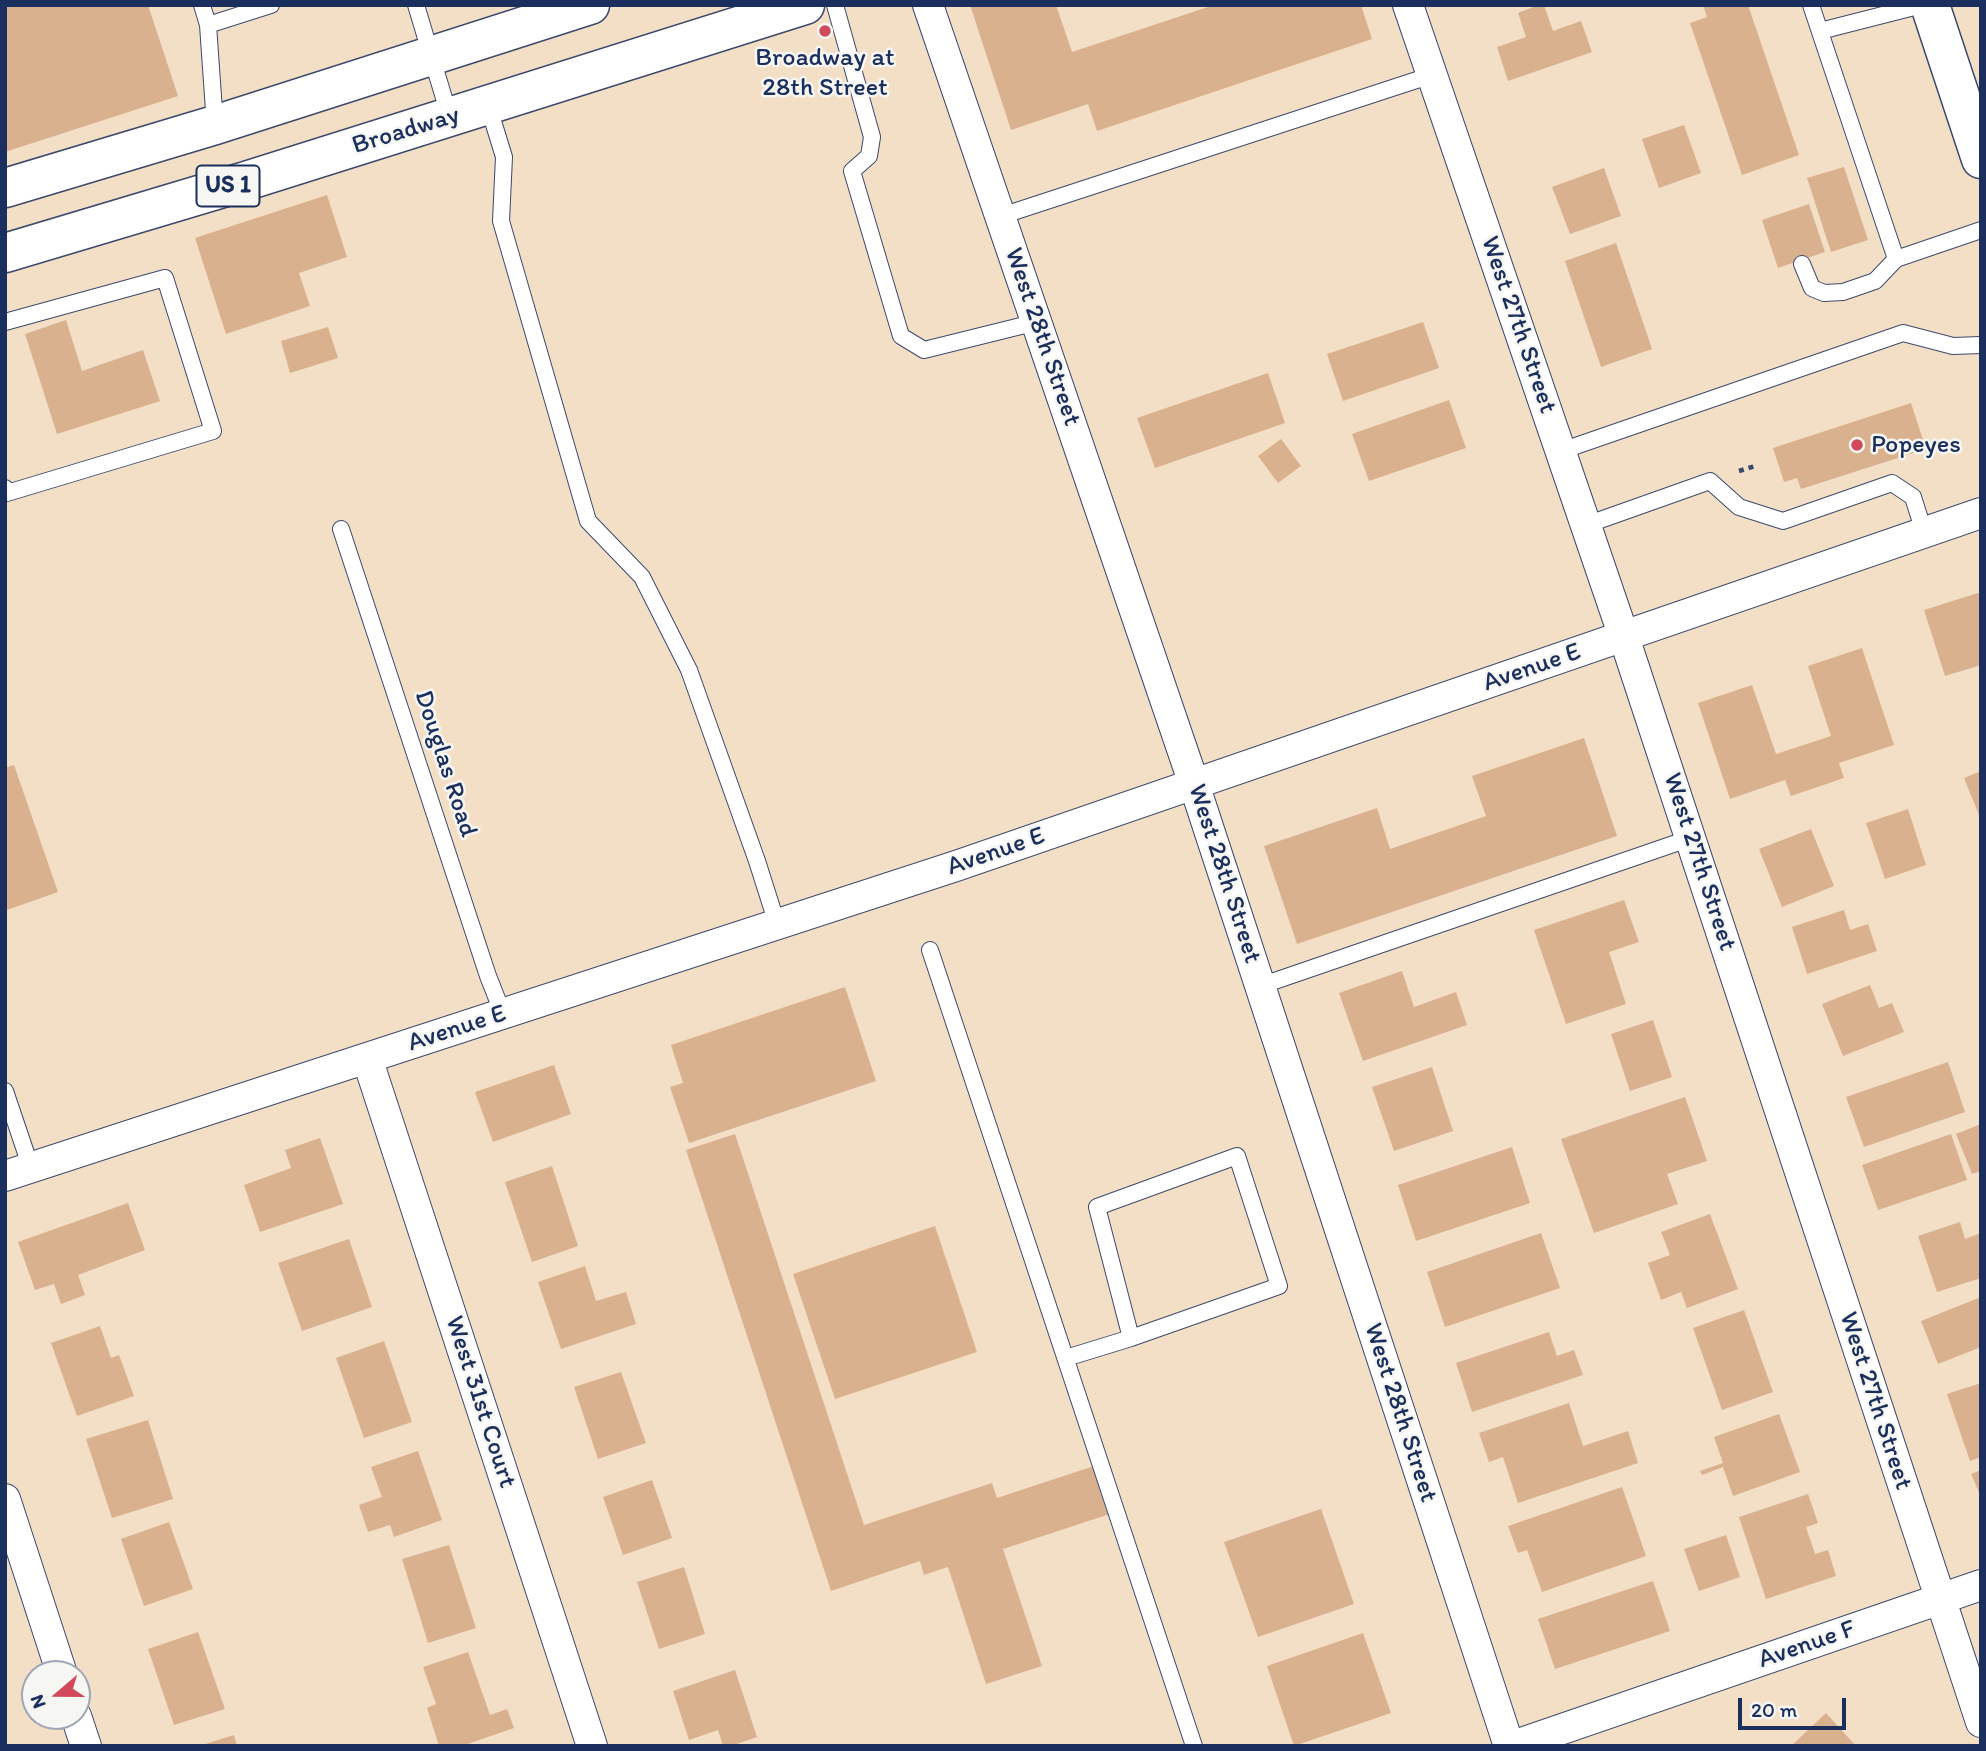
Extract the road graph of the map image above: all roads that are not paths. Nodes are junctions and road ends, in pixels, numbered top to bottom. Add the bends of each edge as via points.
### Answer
1 (202, 5) edge
2 (271, 5) edge
3 (416, 5) edge
4 (590, 5) edge
5 (805, 5) edge
6 (835, 5) edge
7 (928, 5) edge
8 (1409, 5) edge
9 (1811, 5) edge
10 (1922, 5) edge
11 (1930, 5) edge
12 (736, 18) edge
13 (208, 24) junction
14 (1819, 31) junction
15 (431, 56) junction
16 (1432, 75) junction
17 (488, 106) junction
18 (450, 118) junction
19 (215, 125) junction
20 (1981, 159) edge
21 (5, 188) edge
22 (1000, 216) junction
23 (1981, 230) edge
24 (5, 253) edge
25 (1896, 259) junction
26 (1802, 264) dead end
27 (5, 322) edge
28 (1037, 322) junction
29 (1981, 345) edge
30 (1561, 452) junction
31 (5, 488) edge
32 (1981, 513) edge
33 (1586, 525) junction
34 (341, 529) dead end
35 (1924, 531) junction
36 (1624, 636) junction
37 (1194, 784) junction
38 (1690, 838) junction
39 (777, 925) junction
40 (930, 950) dead end
41 (1260, 986) junction
42 (503, 1014) junction
43 (367, 1058) junction
44 (5, 1091) edge
45 (18, 1172) edge
46 (1131, 1338) junction
47 (1066, 1358) junction
48 (5, 1499) edge
49 (1981, 1585) edge
50 (1940, 1599) junction
51 (57, 1660) edge
52 (1981, 1722) edge
53 (592, 1746) edge
54 (1194, 1746) edge
55 (1511, 1746) edge

1 - 13 lane
2 - 13 lane
3 - 15 lane
4 - 15 main road, US 1
5 - 12 main road, Broadway / US 1
6 - 28 lane via 872,137 869,156 852,171 901,335 924,350
7 - 22 street, West 28th Street
8 - 16 street, West 27th Street
9 - 14 lane
10 - 14 lane
11 - 20 main road
12 - 17 main road, Broadway / US 1
13 - 19 lane
14 - 25 lane
15 - 18 lane
15 - 19 main road, US 1
16 - 22 lane
16 - 30 street, West 27th Street
17 - 18 main road, Broadway / US 1
17 - 39 lane via 504,158 501,221 588,521 642,577 689,670
18 - 24 main road, Broadway / US 1
19 - 21 main road, US 1
22 - 28 street, West 28th Street
23 - 25 lane
25 - 26 lane via 1875,281 1843,292 1812,288
27 - 31 lane via 165,278 213,431 7,493
28 - 37 street, West 28th Street
29 - 30 lane via 1953,346 1903,333
30 - 33 street, West 27th Street
32 - 35 street, Avenue E
33 - 35 lane via 1710,481 1739,507 1783,521 1892,483 1913,497
33 - 36 street, West 27th Street
34 - 42 lane, Douglas Road
35 - 36 street, Avenue E
36 - 37 street, Avenue E
36 - 38 street, West 27th Street
37 - 39 street, Avenue E
37 - 41 street, West 28th Street
38 - 41 lane
38 - 50 street, West 27th Street
39 - 42 street, Avenue E
40 - 47 lane
41 - 55 street, West 28th Street
42 - 43 street, Avenue E
43 - 45 street, Avenue E
43 - 53 street, West 31st Court
44 - 45 lane
46 - 46 lane via 1279,1286 1237,1156 1097,1207
46 - 47 lane
47 - 54 lane
48 - 51 street
49 - 50 street, Avenue F
50 - 52 street, West 27th Street
50 - 55 street, Avenue F

